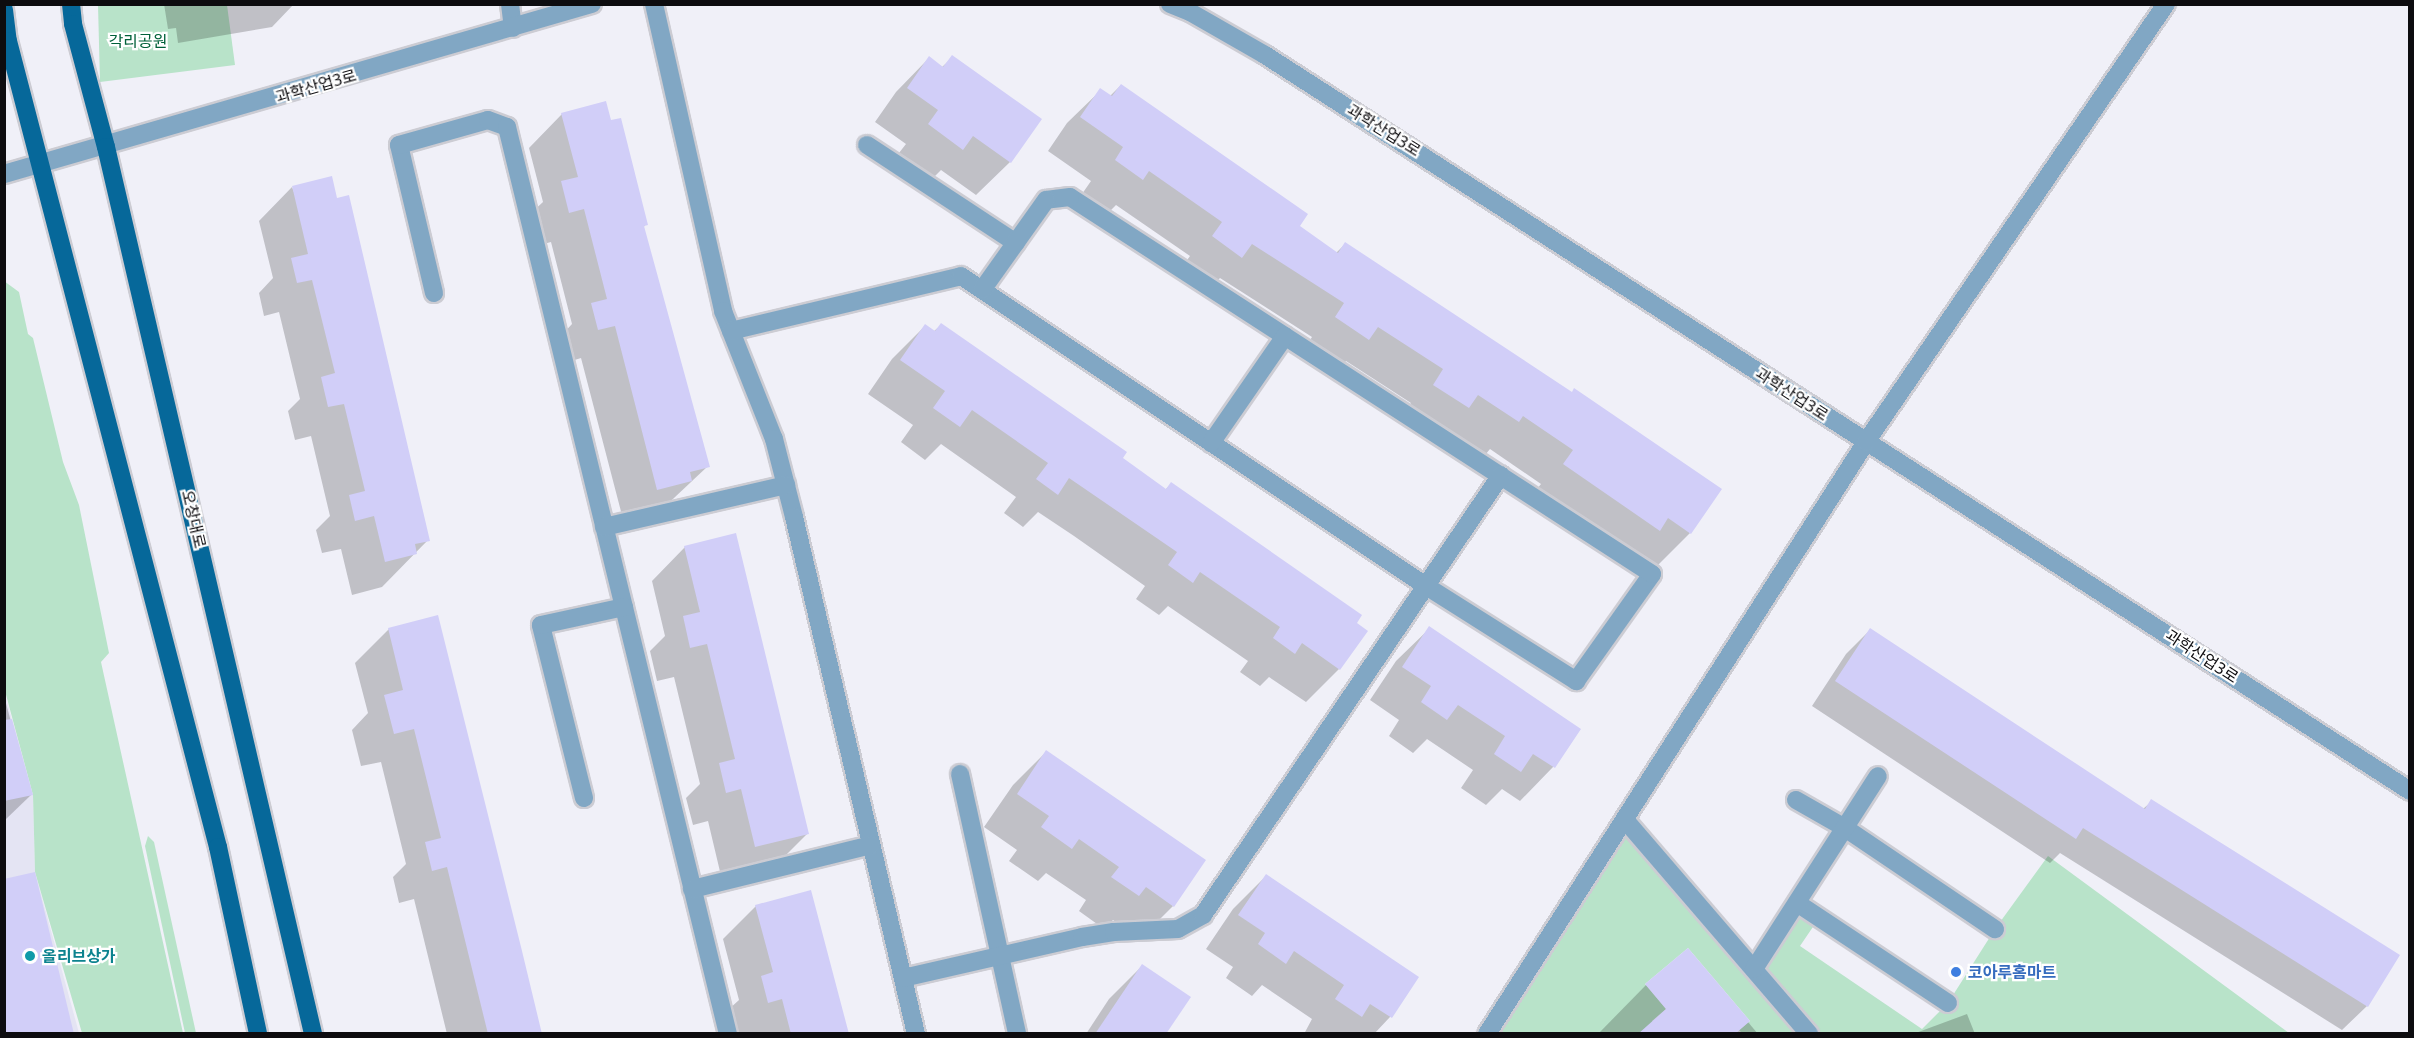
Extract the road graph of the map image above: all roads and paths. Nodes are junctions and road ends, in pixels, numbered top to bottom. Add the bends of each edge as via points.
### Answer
1 (71, 4) edge
2 (510, 4) edge
3 (592, 4) edge
4 (654, 4) edge
5 (1170, 4) edge
6 (2166, 4) edge
7 (4, 10) edge
8 (513, 28) junction
9 (867, 145) dead end
10 (106, 147) junction
11 (40, 166) junction
12 (4, 174) edge
13 (1016, 243) junction
14 (982, 290) junction
15 (434, 293) dead end
16 (731, 331) junction
17 (1286, 336) junction
18 (1211, 442) junction
19 (1866, 442) junction
20 (1501, 475) junction
21 (786, 485) junction
22 (604, 527) junction
23 (1426, 586) junction
24 (624, 607) junction
25 (960, 774) dead end
26 (1878, 776) dead end
27 (2409, 791) edge
28 (584, 798) dead end
29 (1796, 800) dead end
30 (1626, 820) junction
31 (1845, 828) junction
32 (872, 845) junction
33 (692, 889) junction
34 (1797, 903) junction
35 (1995, 929) dead end
36 (1000, 956) junction
37 (1754, 969) junction
38 (903, 978) junction
39 (1948, 1004) dead end
40 (258, 1034) edge
41 (314, 1034) edge
42 (728, 1034) edge
43 (916, 1034) edge
44 (1017, 1034) edge
45 (1487, 1034) edge
46 (1809, 1034) edge

1 - 10 main road, 오창대로
2 - 8 street
3 - 8 street, 과학산업3로
4 - 16 street
5 - 19 street, 과학산업3로 via 1275,61
6 - 19 street
7 - 11 main road via 8,41
8 - 10 street, 과학산업3로
9 - 13 street
10 - 11 street, 과학산업3로
10 - 41 main road, 오창대로
11 - 12 street, 과학산업3로
11 - 40 main road via 218,847
13 - 14 street
13 - 17 street via 1046,200 1070,197
14 - 16 street via 961,276
14 - 18 street
15 - 22 street via 399,145 488,120 507,127
16 - 21 street via 774,439
17 - 18 street
17 - 20 street
18 - 23 street
19 - 27 street, 과학산업3로
19 - 30 street
20 - 23 street
20 - 23 street via 1652,574 1576,681
21 - 22 street
21 - 32 street
22 - 24 street
23 - 36 street via 1203,915 1178,929 1114,932
24 - 28 street via 541,625
24 - 33 street
25 - 36 street
26 - 31 street
29 - 31 street
30 - 37 street
30 - 45 street
31 - 34 street
31 - 35 street
32 - 33 street
32 - 38 street
33 - 42 street
34 - 37 street
34 - 39 street
36 - 38 street
36 - 44 street
37 - 46 street
38 - 43 street

